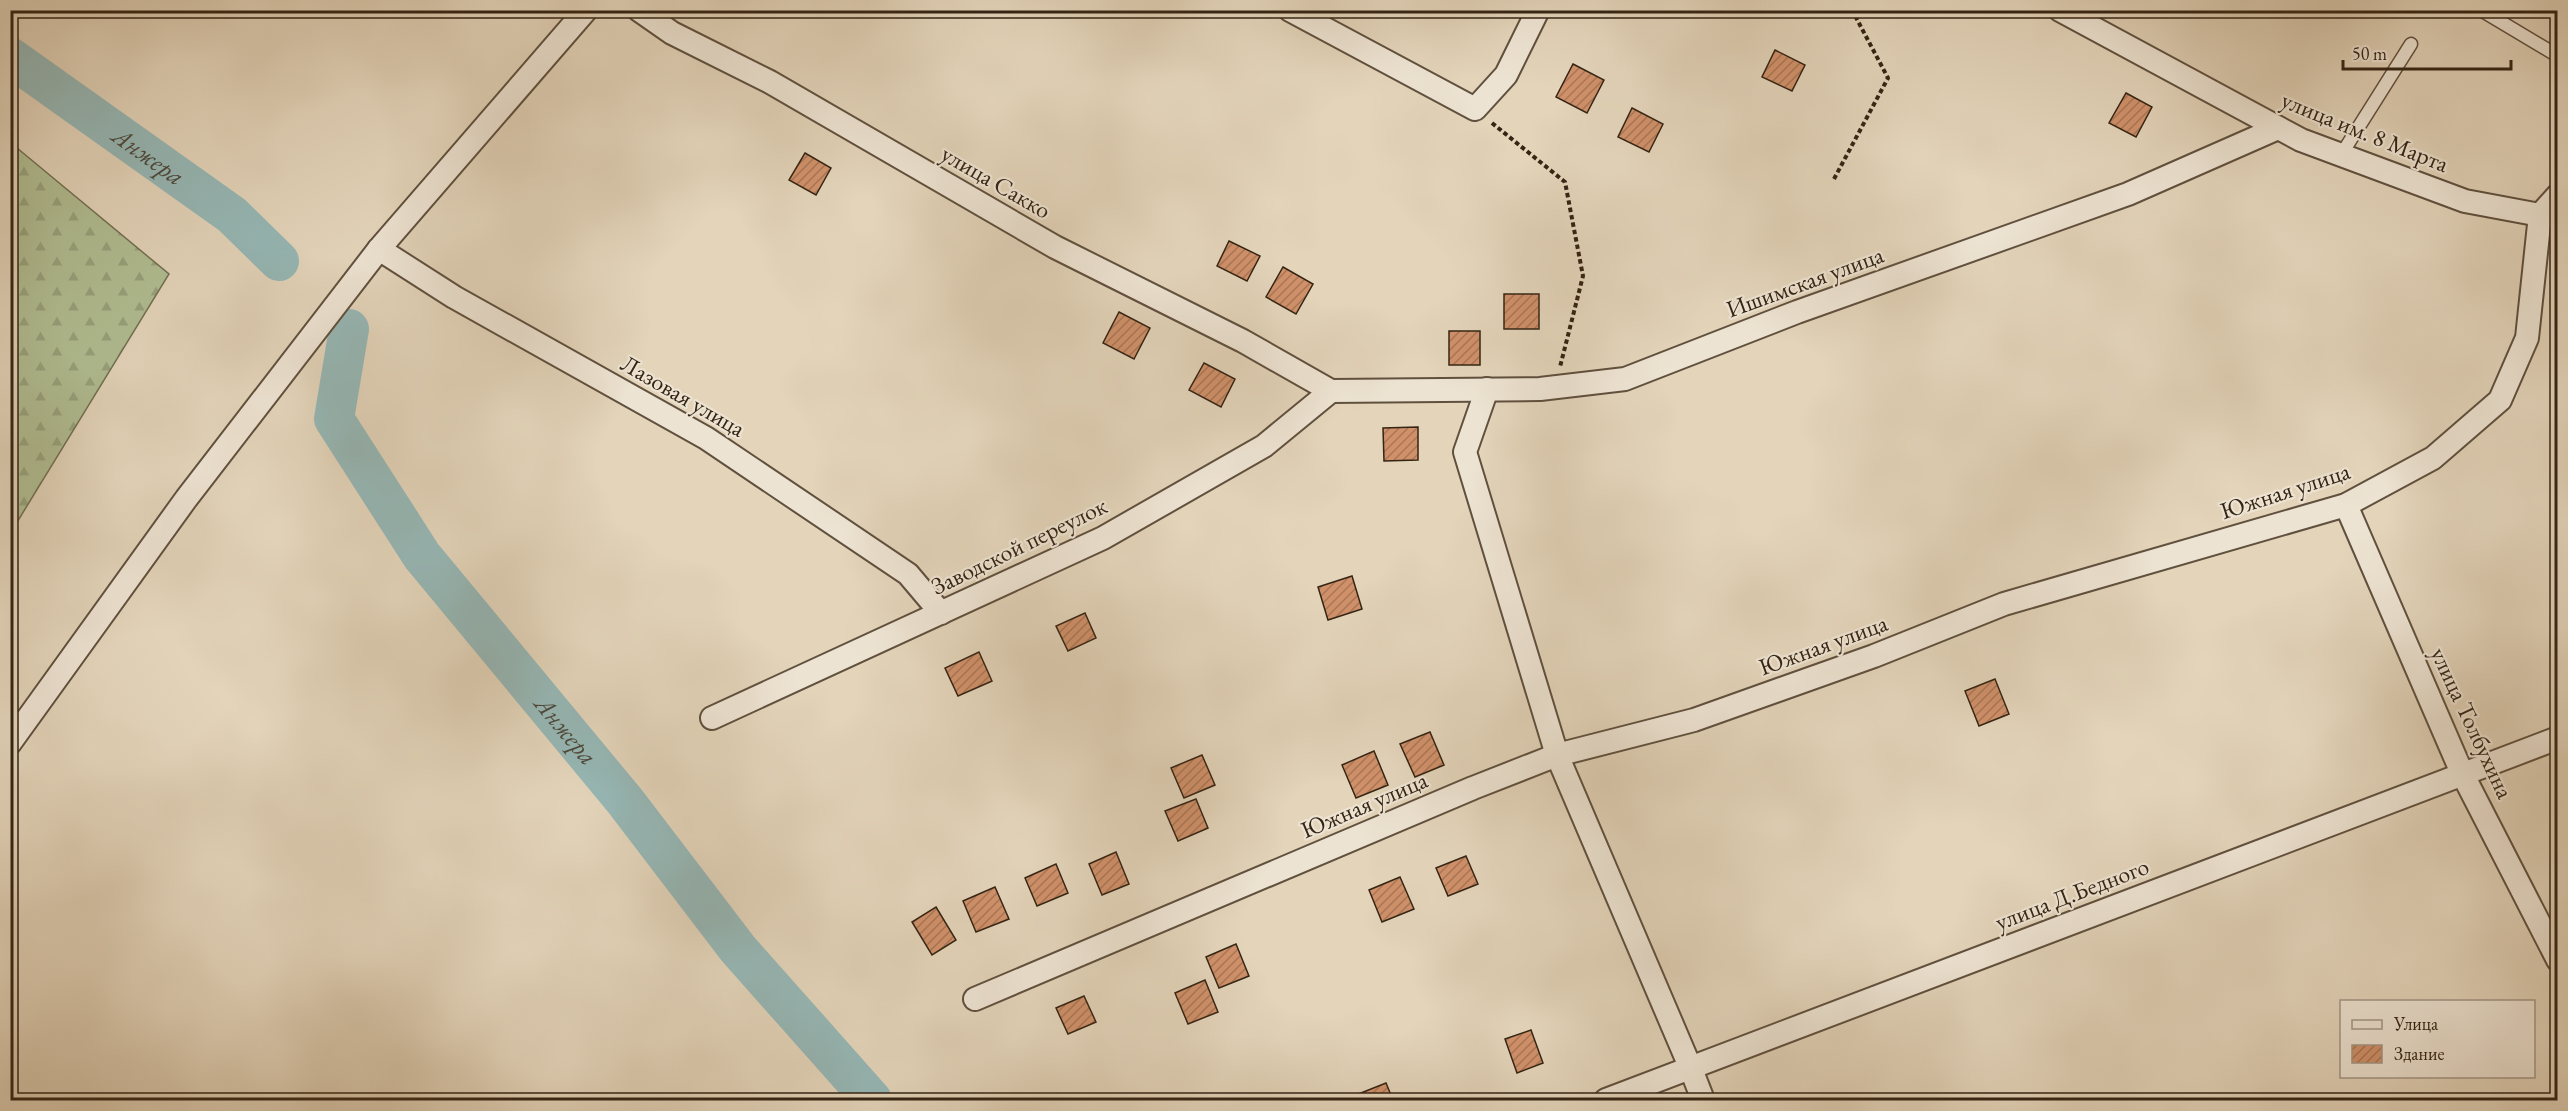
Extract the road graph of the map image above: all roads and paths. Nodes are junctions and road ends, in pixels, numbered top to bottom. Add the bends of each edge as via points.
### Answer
1 (586, 10) edge
2 (639, 10) edge
3 (1290, 10) edge
4 (1538, 10) edge
5 (1852, 10) edge
6 (2060, 10) edge
7 (2481, 10) edge
8 (2411, 44) dead end
9 (2558, 56) edge
10 (1475, 109) junction
11 (2278, 128) junction
12 (2341, 155) junction
13 (1834, 179) dead end
14 (2558, 195) edge
15 (2540, 214) junction
16 (379, 249) junction
17 (1487, 389) junction
18 (1540, 389) junction
19 (1331, 391) junction
20 (2346, 505) junction
21 (942, 613) junction
22 (712, 717) dead end
23 (2558, 738) edge
24 (10, 743) edge
25 (1557, 755) junction
26 (2462, 773) junction
27 (2558, 960) edge
28 (975, 999) dead end
29 (1691, 1069) junction
30 (1606, 1101) edge
31 (1703, 1101) edge

1 - 16 street
2 - 19 street, улица Сакко via 672,33 770,82 1055,248 1233,335
3 - 10 street
4 - 10 street via 1506,75
5 - 13 path via 1888,78
6 - 11 street, улица им. 8 Марта
7 - 9 lane
8 - 12 lane
10 - 18 path via 1565,182 1583,276 1558,378
11 - 12 street, улица им. 8 Марта
11 - 18 street, Ишимская улица via 2128,194 1797,312 1624,379
12 - 15 street, улица им. 8 Марта via 2464,201
14 - 15 street
15 - 20 street, Южная улица via 2527,338 2500,400 2433,458
16 - 21 street, Лазовая улица via 454,297 706,438 908,574
16 - 24 street via 186,499
17 - 18 street, Ишимская улица
17 - 19 street, Ишимская улица
17 - 25 street via 1465,452
19 - 21 street, Заводской переулок via 1264,446 1103,538
20 - 25 street, Южная улица via 2004,604 1875,656 1694,720
20 - 26 street, улица Толбухина
21 - 22 street, Заводской переулок
23 - 26 street, улица Д.Бедного
25 - 28 street, Южная улица
25 - 29 street
26 - 27 street, улица Толбухина
26 - 29 street, улица Д.Бедного
29 - 30 street, улица Д.Бедного
29 - 31 street

